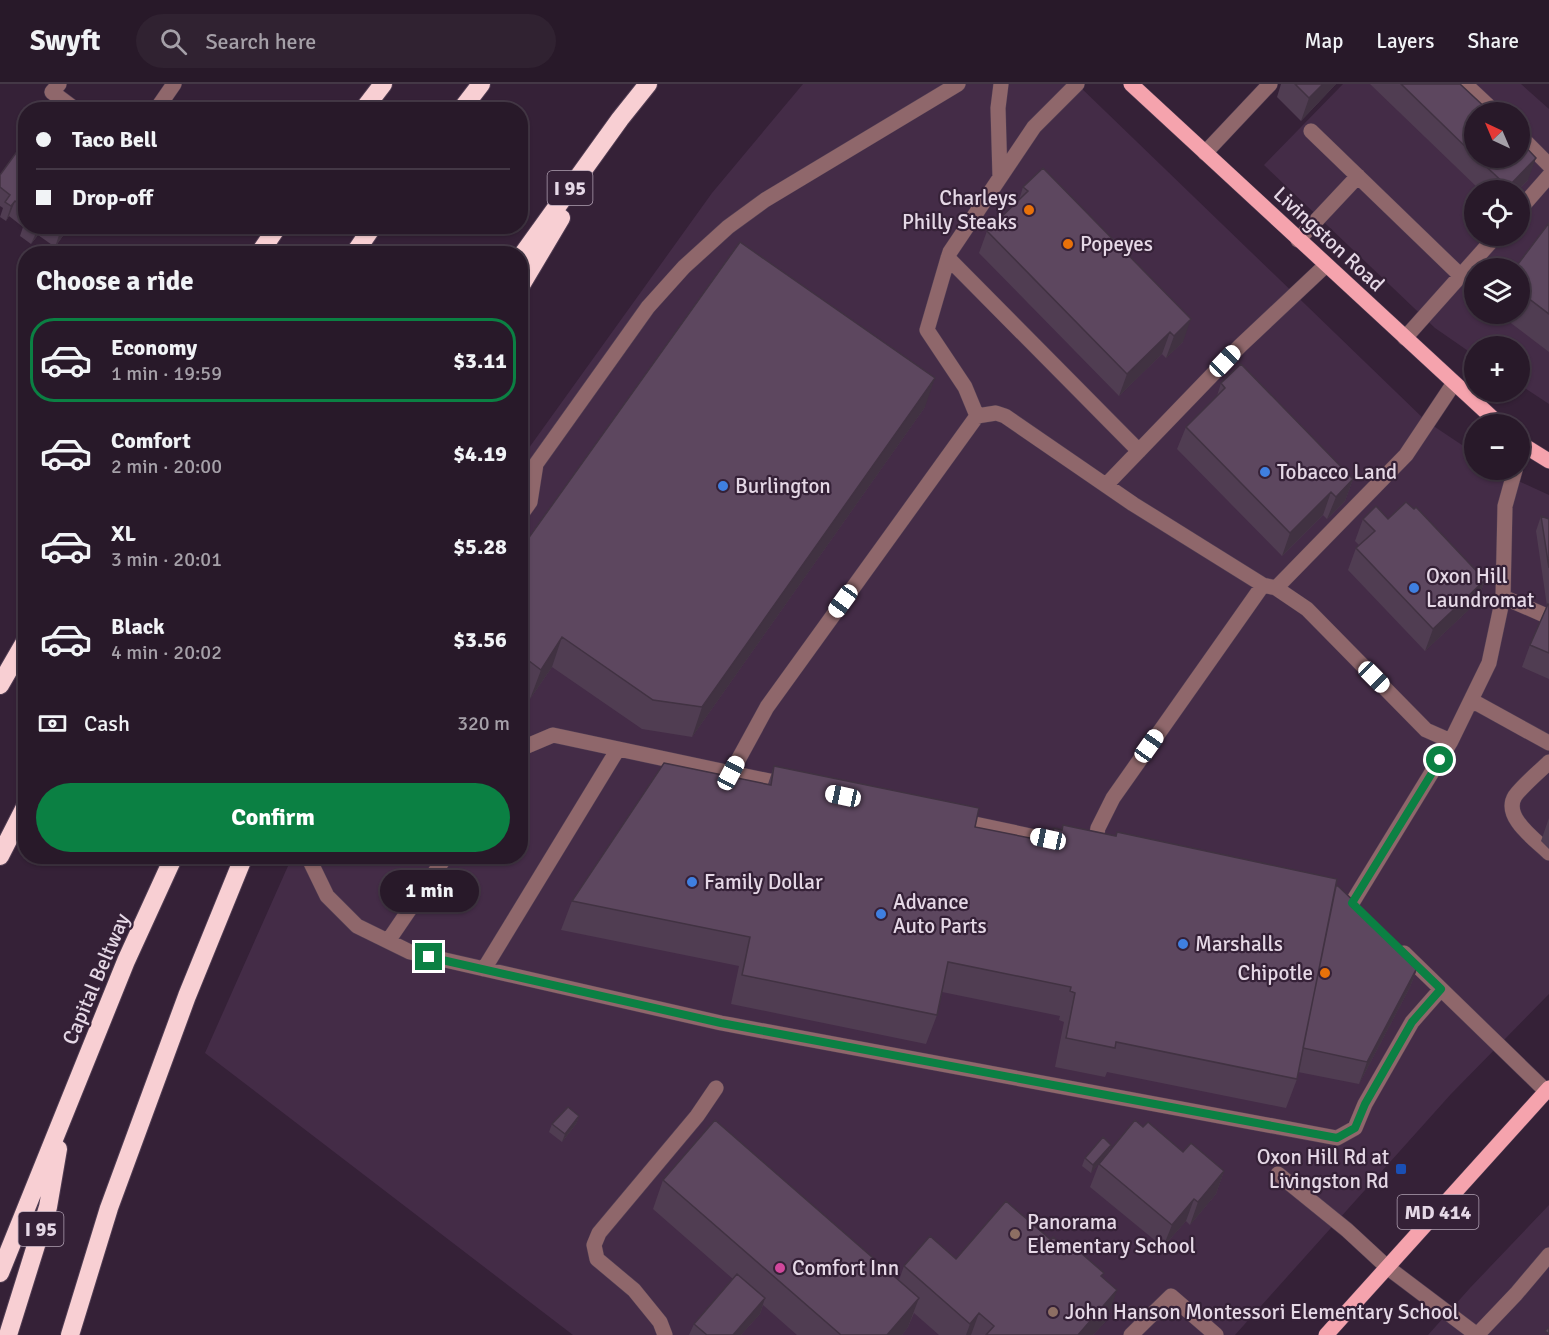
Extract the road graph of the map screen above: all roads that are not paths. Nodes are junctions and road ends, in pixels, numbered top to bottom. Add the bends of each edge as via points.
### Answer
1 (59, 84) edge
2 (174, 84) edge
3 (383, 84) edge
4 (481, 84) edge
5 (648, 84) edge
6 (957, 84) edge
7 (1001, 84) edge
8 (1077, 84) edge
9 (1270, 84) edge
10 (1465, 84) edge
11 (1135, 85) edge
12 (65, 102) edge
13 (162, 102) edge
14 (369, 102) edge
15 (467, 102) edge
16 (1484, 102) edge
17 (620, 119) junction
18 (1311, 131) dead end
19 (1530, 146) edge
20 (1205, 153) junction
21 (1549, 165) edge
22 (1358, 176) junction
23 (1549, 176) edge
24 (1000, 177) junction
25 (1530, 198) edge
26 (1298, 240) junction
27 (1487, 246) edge
28 (528, 247) edge
29 (948, 258) junction
30 (1326, 265) junction
31 (528, 274) edge
32 (1461, 276) junction
33 (1405, 338) junction
34 (1454, 383) junction
35 (1488, 414) edge
36 (977, 416) junction
37 (1139, 451) junction
38 (1530, 452) edge
39 (1549, 461) edge
40 (1512, 480) edge
41 (1106, 485) junction
42 (528, 505) edge
43 (1269, 586) junction
44 (1503, 597) junction
45 (1549, 617) edge
46 (18, 654) edge
47 (0, 686) edge
48 (1471, 700) junction
49 (1451, 741) junction
50 (1549, 743) edge
51 (528, 746) edge
52 (618, 749) junction
53 (1549, 762) edge
54 (731, 773) junction
55 (799, 787) edge
56 (945, 818) edge
57 (18, 821) edge
58 (1549, 853) edge
59 (0, 856) edge
60 (170, 864) edge
61 (241, 864) edge
62 (311, 864) edge
63 (441, 864) edge
64 (1351, 905) edge
65 (1392, 941) edge
66 (388, 942) junction
67 (484, 969) junction
68 (1441, 989) junction
69 (716, 1088) dead end
70 (1548, 1090) edge
71 (62, 1120) junction
72 (1278, 1174) dead end
73 (1549, 1255) edge
74 (1387, 1267) junction
75 (0, 1273) edge
76 (8, 1335) edge
77 (70, 1335) edge
78 (665, 1335) edge
79 (1131, 1335) edge
80 (1216, 1335) edge
81 (1326, 1335) edge
82 (1477, 1335) edge

1 - 12 lane via 52,92
2 - 13 lane
3 - 14 highway
4 - 15 highway
5 - 17 highway, I 95
6 - 42 lane via 765,200 684,267 648,307 536,465
7 - 24 lane
8 - 24 lane via 1034,127
9 - 20 lane
10 - 16 lane
11 - 20 main road, Livingston Road
17 - 28 highway, I 95
17 - 31 highway
18 - 22 lane
19 - 21 lane
20 - 26 main road, Livingston Road
22 - 26 lane
22 - 32 lane
23 - 25 lane
24 - 29 lane
26 - 30 main road, Livingston Road
27 - 32 lane
29 - 36 lane via 927,330 965,387
29 - 37 lane
30 - 33 main road, Livingston Road
30 - 37 lane via 1240,346
32 - 33 lane
33 - 34 main road, Livingston Road
34 - 35 main road, Livingston Road
34 - 43 lane via 1406,455
36 - 41 lane via 1005,416
36 - 54 lane via 767,707
37 - 41 lane
38 - 39 main road
40 - 44 lane via 1505,506
41 - 43 lane
43 - 49 lane via 1307,609 1426,730
43 - 56 lane via 1113,798 1098,828 1100,850
44 - 45 lane
44 - 48 lane via 1489,663
46 - 47 highway
48 - 49 lane
48 - 50 lane
49 - 64 lane
51 - 52 lane via 553,735
52 - 54 lane
52 - 67 lane
53 - 58 lane via 1514,797 1513,811 1516,822
54 - 55 lane
57 - 59 highway
60 - 71 highway, Capital Beltway / I 95 via 126,961
61 - 77 highway via 108,1208
62 - 66 lane via 327,896 357,926
63 - 66 lane
65 - 68 lane
66 - 67 lane via 410,952
67 - 68 lane via 721,1023 1337,1138 1355,1128 1412,1022
68 - 70 lane
69 - 78 lane via 599,1233 594,1245 597,1259 634,1290 660,1322
70 - 74 main road, MD 414
71 - 75 highway, I 95
71 - 76 highway, I 95 via 48,1207
72 - 74 lane
73 - 82 lane
74 - 81 main road, MD 414
74 - 82 lane
79 - 80 lane via 1171,1296

